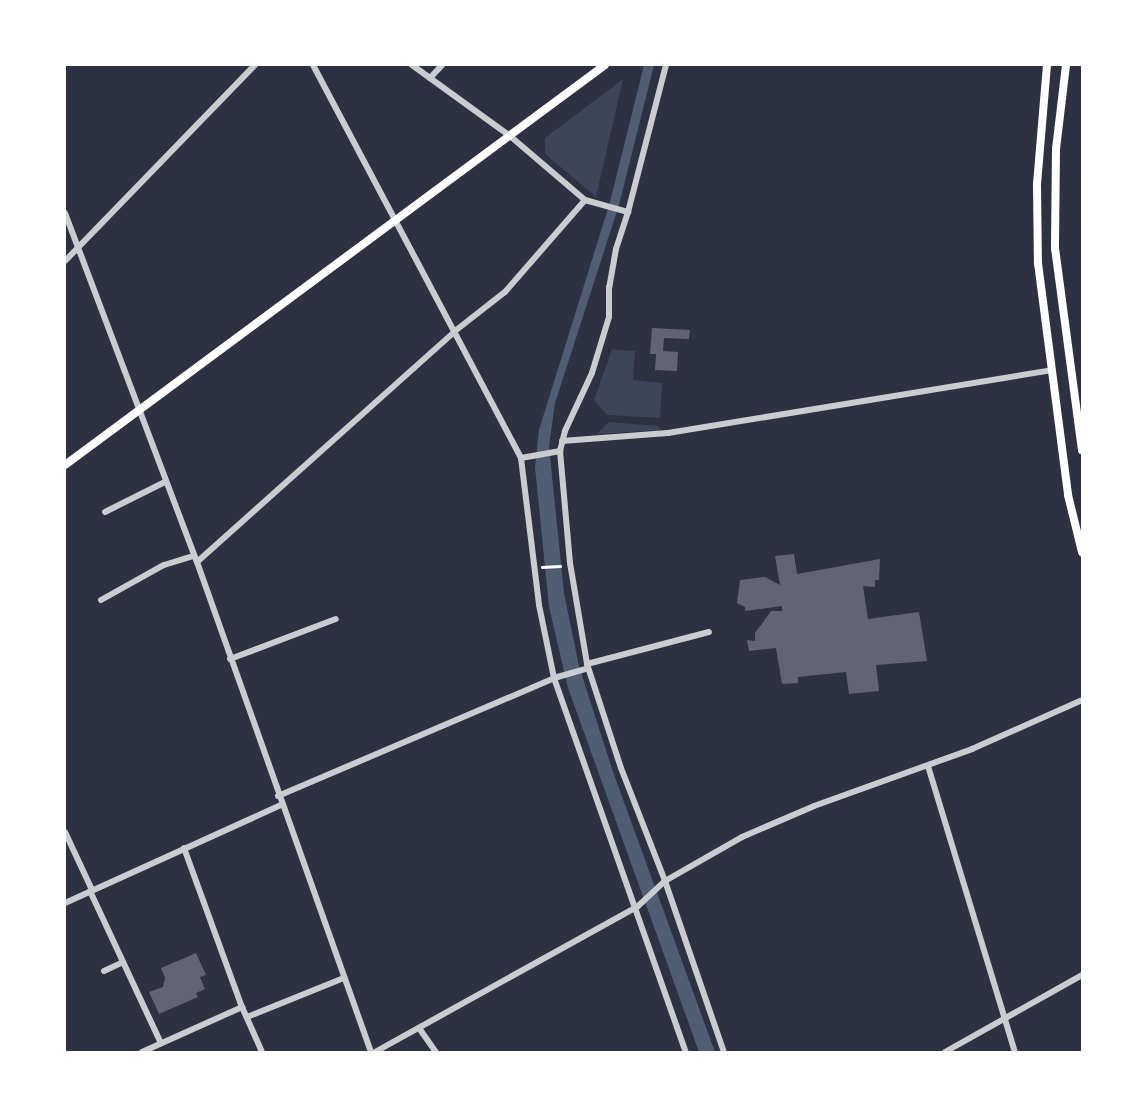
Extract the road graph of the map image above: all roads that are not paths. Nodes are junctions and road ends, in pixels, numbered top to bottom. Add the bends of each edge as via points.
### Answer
1 (256, 65) edge
2 (313, 65) edge
3 (412, 65) edge
4 (442, 65) edge
5 (605, 65) edge
6 (666, 65) edge
7 (1047, 65) edge
8 (1066, 65) edge
9 (430, 78) junction
10 (509, 136) junction
11 (585, 200) junction
12 (626, 212) junction
13 (65, 213) edge
14 (395, 221) junction
15 (77, 249) junction
16 (65, 261) edge
17 (455, 331) junction
18 (1052, 370) junction
19 (140, 410) junction
20 (562, 441) junction
21 (1082, 450) edge
22 (557, 452) junction
23 (524, 458) junction
24 (65, 465) edge
25 (165, 481) junction
26 (104, 512) dead end
27 (1082, 552) edge
28 (195, 559) junction
29 (101, 600) dead end
30 (336, 620) dead end
31 (709, 632) dead end
32 (230, 659) junction
33 (586, 667) junction
34 (556, 677) junction
35 (1082, 700) edge
36 (928, 766) junction
37 (278, 796) junction
38 (281, 805) junction
39 (65, 832) edge
40 (184, 848) junction
41 (663, 884) junction
42 (91, 890) junction
43 (65, 904) edge
44 (639, 905) junction
45 (123, 962) junction
46 (104, 971) dead end
47 (1082, 975) edge
48 (344, 978) junction
49 (242, 1007) junction
50 (247, 1017) junction
51 (1005, 1019) junction
52 (419, 1028) junction
53 (161, 1043) junction
54 (142, 1052) edge
55 (262, 1052) edge
56 (373, 1052) edge
57 (436, 1052) edge
58 (686, 1052) edge
59 (724, 1052) edge
60 (945, 1052) edge
61 (1015, 1052) edge

1 - 15 street
2 - 14 street
3 - 9 street
4 - 9 street
5 - 10 main road
6 - 12 street
7 - 18 main road via 1038,159 1037,242
8 - 21 main road via 1054,184 1055,248
9 - 10 street
10 - 11 street
10 - 14 main road
11 - 12 street
11 - 17 street via 505,292
12 - 20 street via 602,343
13 - 15 street
14 - 17 street
14 - 19 main road
15 - 16 street
15 - 19 street
17 - 23 street
17 - 28 street
18 - 20 street via 668,433
18 - 27 main road via 1068,495
19 - 24 main road
19 - 25 street
20 - 22 street
22 - 23 street
22 - 33 street
23 - 34 street via 534,568
25 - 26 street
25 - 28 street
28 - 29 street via 164,565
28 - 32 street
30 - 32 street
31 - 33 street
32 - 37 street
33 - 34 street
33 - 41 street
34 - 37 street
34 - 44 street
35 - 36 street
36 - 41 street via 754,832
36 - 51 street
37 - 38 street
38 - 40 street
38 - 48 street
39 - 42 street
40 - 42 street
40 - 49 street
41 - 44 street
41 - 59 street
42 - 43 street
42 - 45 street
44 - 52 street
44 - 58 street
45 - 46 street
45 - 53 street
47 - 51 street
48 - 50 street
48 - 56 street
49 - 50 street
49 - 53 street
50 - 55 street
51 - 60 street
51 - 61 street
52 - 56 street
52 - 57 street
53 - 54 street

